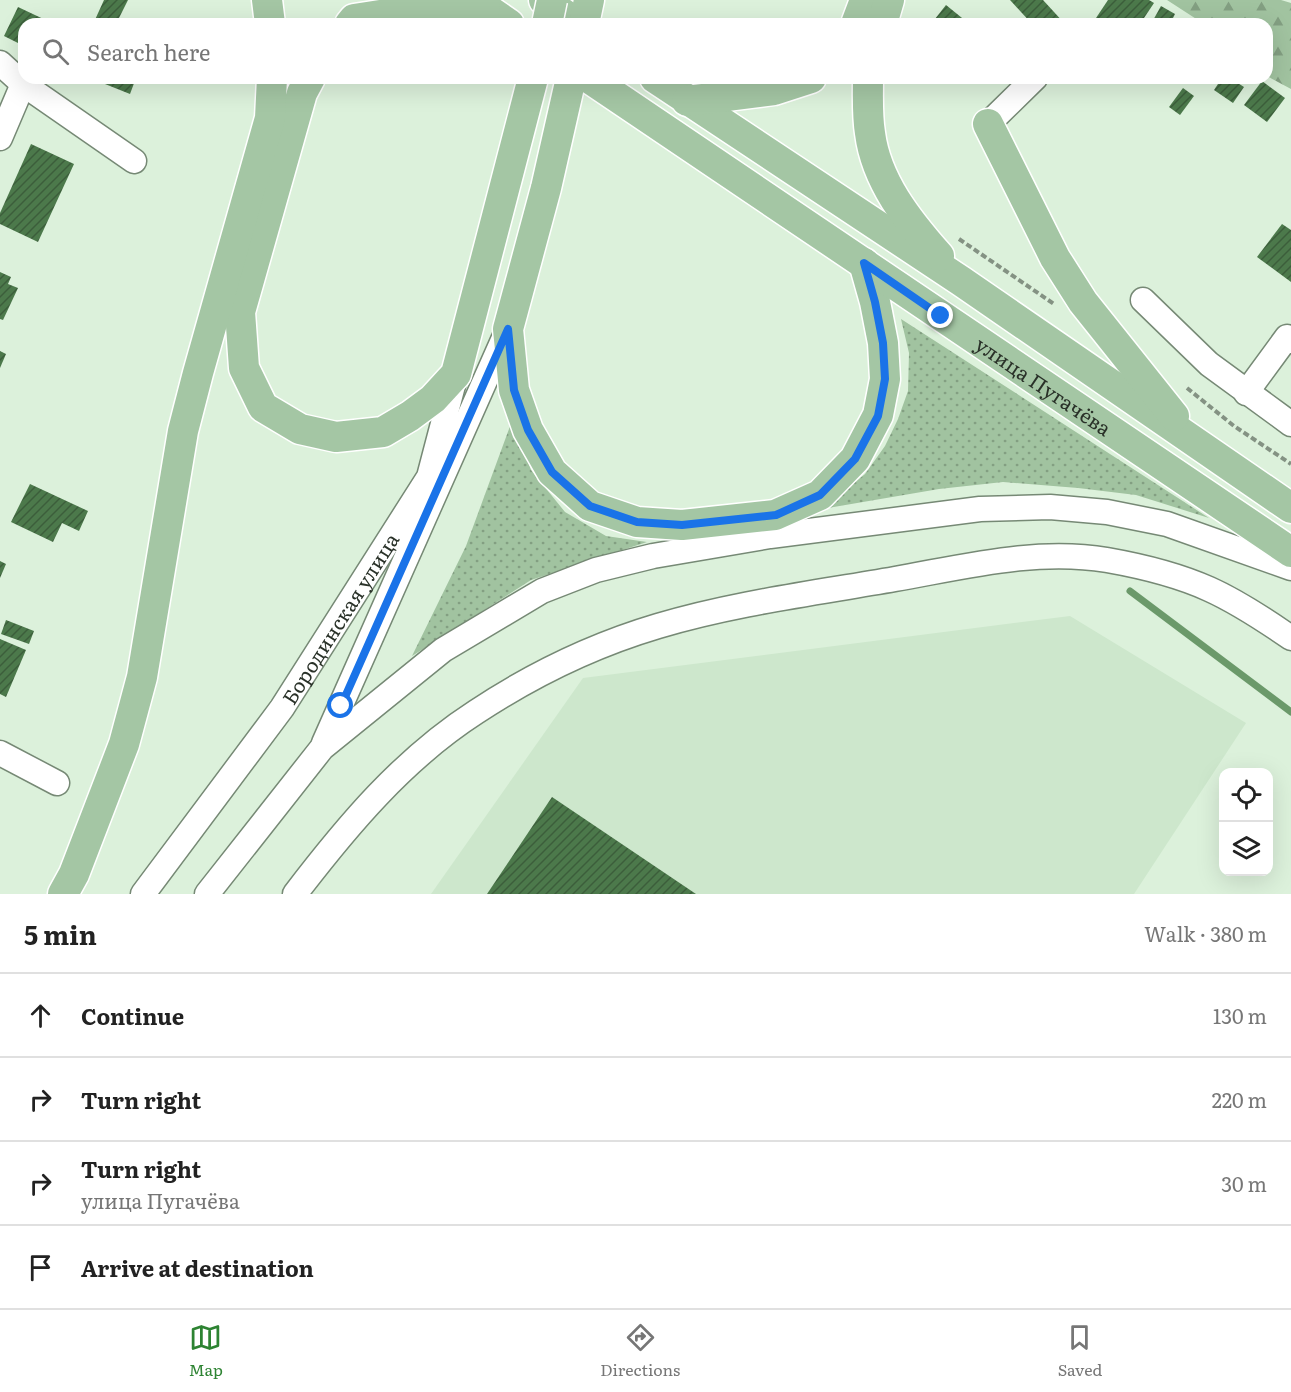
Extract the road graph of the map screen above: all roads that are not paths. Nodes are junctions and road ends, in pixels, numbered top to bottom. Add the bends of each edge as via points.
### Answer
1 (267, 0) edge
2 (544, 0) edge
3 (552, 0) edge
4 (589, 0) edge
5 (865, 0) edge
6 (889, 0) edge
7 (489, 11) edge
8 (269, 18) edge
9 (366, 18) edge
10 (548, 18) edge
11 (570, 18) edge
12 (585, 18) edge
13 (858, 18) edge
14 (884, 18) edge
15 (0, 63) edge
16 (18, 79) edge
17 (23, 84) joint
18 (272, 84) edge
19 (307, 84) edge
20 (532, 84) edge
21 (570, 84) edge
22 (598, 84) edge
23 (663, 84) edge
24 (792, 84) edge
25 (868, 84) edge
26 (1029, 84) edge
27 (687, 101) junction
28 (988, 124) joint
29 (0, 138) edge
30 (134, 161) dead end
31 (864, 263) junction
32 (961, 281) junction
33 (1143, 300) dead end
34 (508, 329) junction
35 (1291, 340) edge
36 (456, 374) junction
37 (1246, 393) junction
38 (1291, 424) edge
39 (1195, 441) junction
40 (1291, 508) edge
41 (1291, 552) edge
42 (1291, 568) edge
43 (1291, 638) edge
44 (322, 748) junction
45 (2, 759) edge
46 (57, 783) dead end
47 (63, 894) edge
48 (143, 894) edge
49 (207, 894) edge
50 (295, 894) edge

1 - 8 main road
2 - 11 main road
3 - 10 main road, bridge
4 - 12 main road
5 - 13 main road
6 - 14 main road
7 - 9 main road via 420,9
15 - 16 street
17 - 29 street
17 - 30 street
18 - 47 main road via 270,118 183,431 139,688 124,744
19 - 36 main road via 240,312 244,368 263,407 300,429 336,437 383,432 433,399
20 - 36 main road, Бородинская улица
21 - 34 main road
22 - 31 main road, улица Пугачёва
23 - 27 main road, улица Пугачёва
24 - 27 main road via 774,90
25 - 32 main road via 870,134 884,180 927,242
26 - 28 street
27 - 32 main road, улица Пугачёва
28 - 39 main road via 1055,258 1083,302
31 - 34 main road via 883,343 885,379 878,416 855,459 820,495 776,515 682,525 637,522 590,506 552,472 528,430 514,390
31 - 41 main road, улица Пугачёва
32 - 39 main road, улица Пугачёва
33 - 37 street via 1209,364
34 - 44 street
35 - 37 street via 1287,337
36 - 48 street, Бородинская улица via 429,477 282,708
37 - 38 street
39 - 40 main road, улица Пугачёва
42 - 44 street via 1167,524 1107,512 1050,507 980,509 770,536 653,556 596,570 542,591 443,650
43 - 50 street via 1209,589 1145,568 1078,557 1004,560 715,611 669,623 558,664 473,713 398,774 333,845
44 - 49 street
45 - 46 street

